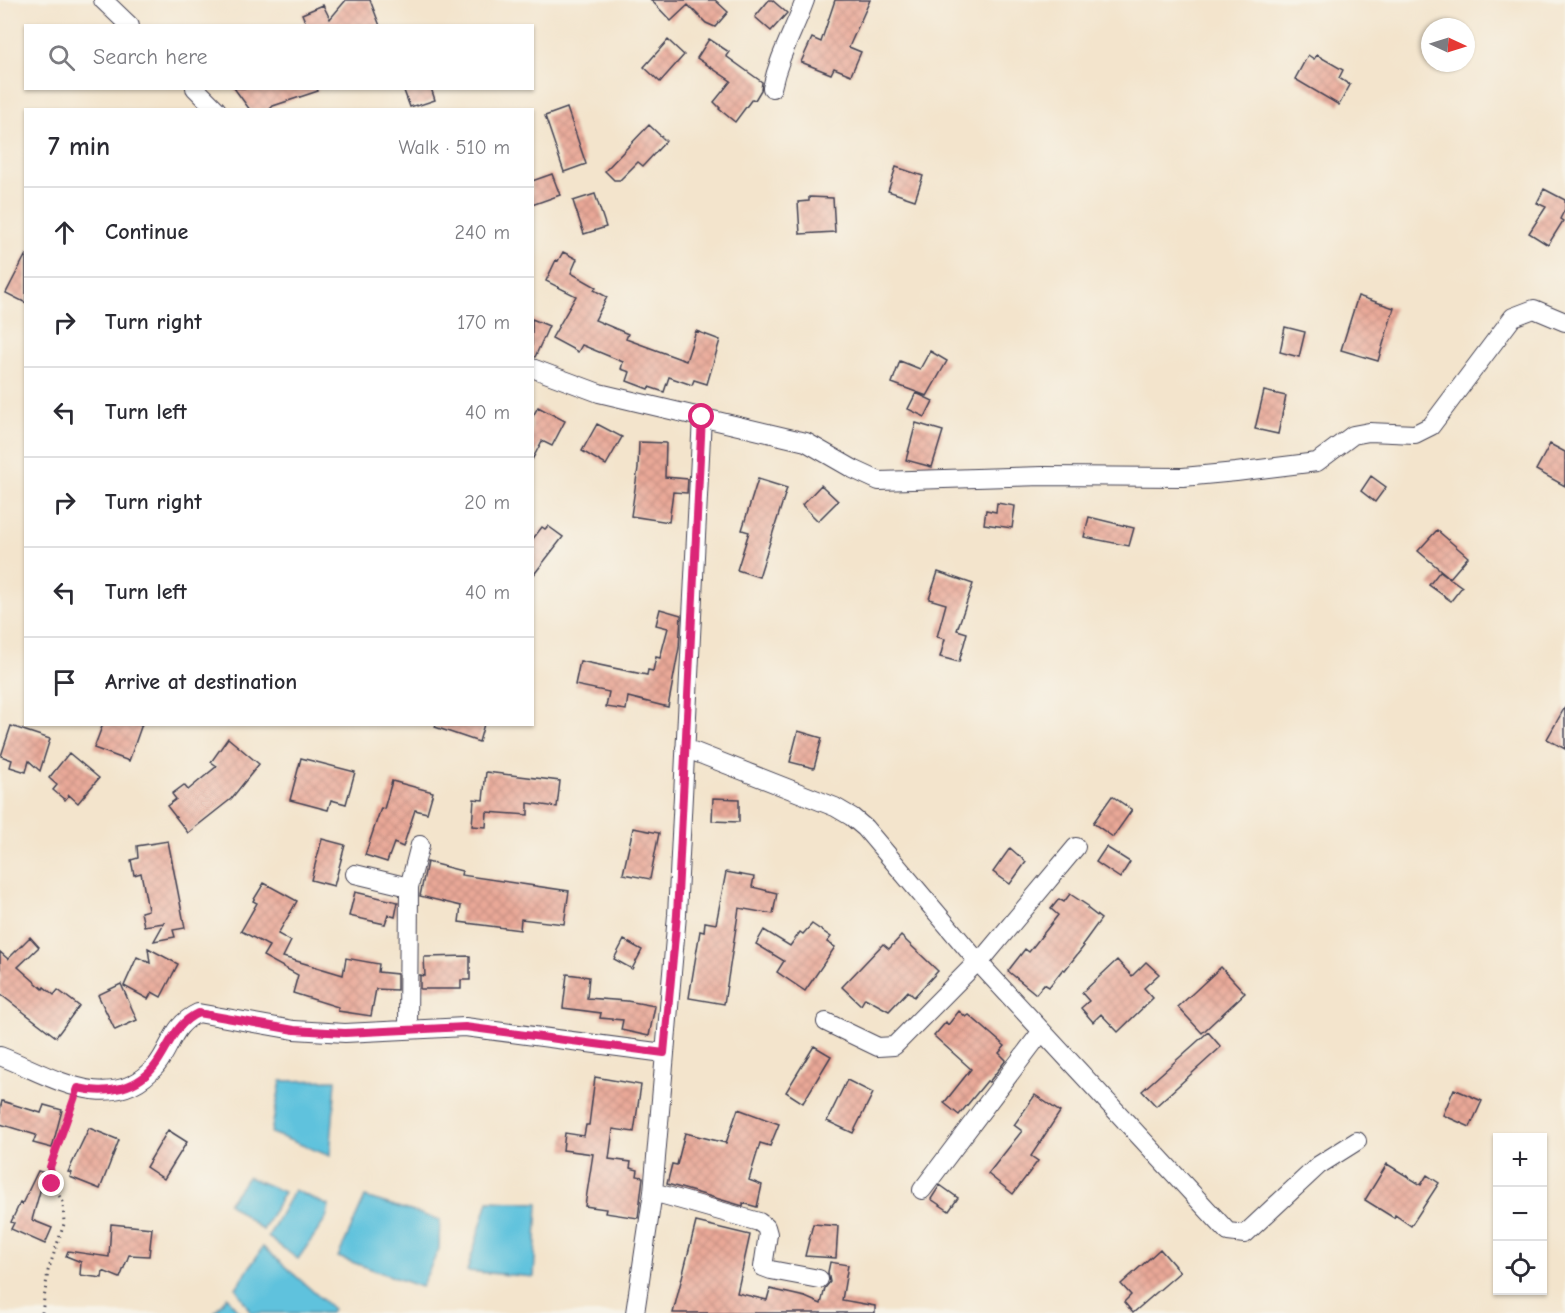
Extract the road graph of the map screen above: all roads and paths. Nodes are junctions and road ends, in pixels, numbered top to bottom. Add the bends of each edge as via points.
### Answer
1 (103, 0) edge
2 (805, 0) edge
3 (128, 24) edge
4 (772, 88) dead end
5 (197, 90) edge
6 (215, 108) edge
7 (1565, 322) edge
8 (534, 369) edge
9 (702, 417) junction
10 (685, 748) junction
11 (420, 845) dead end
12 (1076, 847) dead end
13 (355, 874) dead end
14 (409, 887) junction
15 (978, 962) junction
16 (826, 1022) dead end
17 (408, 1029) junction
18 (1042, 1031) junction
19 (664, 1053) junction
20 (0, 1056) edge
21 (78, 1088) junction
22 (1357, 1141) dead end
23 (922, 1190) dead end
24 (653, 1192) junction
25 (819, 1279) dead end
26 (42, 1313) edge
27 (635, 1313) edge

1 - 3 street
2 - 4 street via 777,65
5 - 6 street
7 - 9 street via 1534,309 1513,317 1431,426 1415,434 1353,435 1317,462 1236,472 1183,477 879,481 806,442
8 - 9 street via 599,393
9 - 10 street
10 - 15 street via 852,817 866,828
10 - 19 street via 677,915
11 - 14 street
12 - 15 street
13 - 14 street
14 - 17 street
15 - 16 street via 894,1046 878,1047
15 - 18 street
17 - 19 street via 465,1027
17 - 21 street via 345,1033 294,1030 198,1013 186,1019 156,1065 129,1087 93,1092
18 - 22 street via 1228,1232 1245,1234 1319,1165
18 - 23 street
19 - 24 street
20 - 21 street
21 - 26 path via 50,1167 52,1184 63,1202 64,1224 48,1271
24 - 25 street via 759,1222 768,1234 764,1267
24 - 27 street

